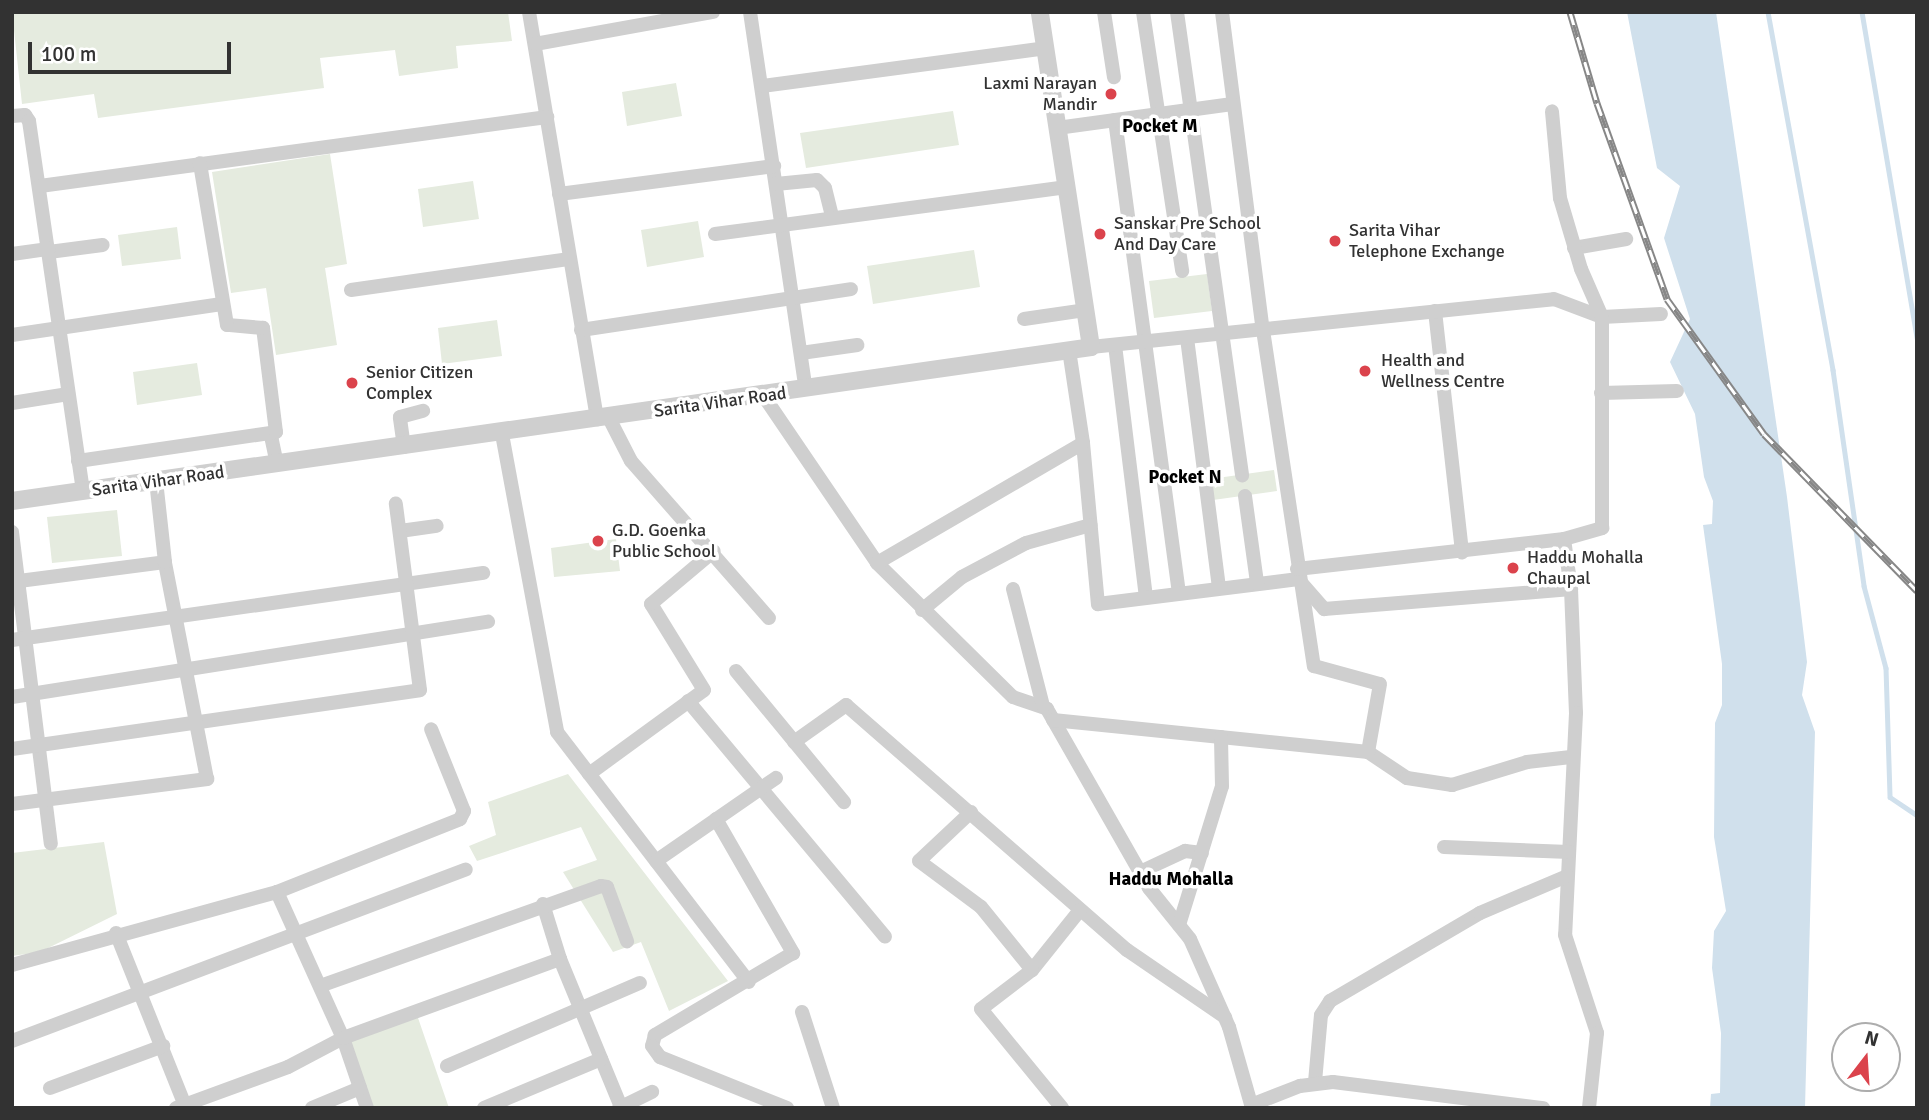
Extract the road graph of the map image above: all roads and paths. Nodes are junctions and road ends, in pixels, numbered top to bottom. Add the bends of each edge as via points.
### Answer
1 (529, 12) edge
2 (713, 12) edge
3 (750, 12) edge
4 (1040, 12) edge
5 (1104, 12) edge
6 (1143, 12) edge
7 (1177, 12) edge
8 (1222, 12) edge
9 (535, 44) junction
10 (1046, 48) junction
11 (1114, 77) dead end
12 (762, 86) junction
13 (1232, 104) junction
14 (1191, 111) junction
15 (1552, 111) dead end
16 (1158, 114) junction
17 (12, 116) edge
18 (547, 117) junction
19 (1115, 120) junction
20 (1057, 128) junction
21 (200, 163) junction
22 (774, 166) junction
23 (776, 184) junction
24 (40, 186) junction
25 (1067, 187) junction
26 (559, 194) junction
27 (832, 217) junction
28 (782, 223) junction
29 (715, 234) dead end
30 (1626, 239) dead end
31 (103, 245) dead end
32 (1574, 248) junction
33 (49, 250) junction
34 (12, 254) edge
35 (570, 259) junction
36 (1182, 271) dead end
37 (850, 289) dead end
38 (351, 290) dead end
39 (793, 298) junction
40 (222, 304) junction
41 (1086, 310) junction
42 (1435, 311) junction
43 (1661, 314) dead end
44 (1602, 317) junction
45 (1024, 319) dead end
46 (58, 328) junction
47 (581, 330) junction
48 (1263, 330) junction
49 (12, 335) edge
50 (1223, 335) junction
51 (1187, 338) junction
52 (1147, 342) junction
53 (857, 345) dead end
54 (1115, 345) junction
55 (1091, 347) junction
56 (1069, 350) junction
57 (801, 353) junction
58 (806, 390) junction
59 (1676, 391) dead end
60 (1601, 393) junction
61 (68, 394) junction
62 (763, 395) junction
63 (12, 403) edge
64 (423, 411) dead end
65 (603, 419) junction
66 (502, 433) junction
67 (271, 436) junction
68 (1083, 443) junction
69 (404, 447) junction
70 (78, 461) junction
71 (277, 464) junction
72 (1242, 475) dead end
73 (156, 481) junction
74 (83, 491) junction
75 (1245, 496) dead end
76 (12, 501) edge
77 (396, 504) dead end
78 (1091, 525) junction
79 (437, 526) dead end
80 (400, 530) junction
81 (12, 532) edge
82 (1564, 539) junction
83 (714, 551) junction
84 (1462, 552) junction
85 (166, 562) junction
86 (877, 562) junction
87 (483, 573) dead end
88 (1297, 574) junction
89 (19, 581) junction
90 (1257, 583) junction
91 (407, 584) junction
92 (1219, 588) junction
93 (1013, 589) dead end
94 (1571, 589) junction
95 (1179, 593) junction
96 (1146, 597) junction
97 (922, 610) junction
98 (176, 617) junction
99 (769, 618) dead end
100 (488, 622) dead end
101 (414, 633) junction
102 (19, 639) edge
103 (187, 669) junction
104 (736, 671) dead end
105 (32, 694) junction
106 (12, 697) edge
107 (688, 701) junction
108 (1043, 706) junction
109 (1053, 720) junction
110 (198, 721) junction
111 (431, 729) dead end
112 (1221, 737) junction
113 (794, 742) junction
114 (38, 746) junction
115 (12, 750) edge
116 (1368, 752) junction
117 (1571, 757) junction
118 (589, 774) junction
119 (776, 778) dead end
120 (760, 789) junction
121 (44, 800) junction
122 (844, 802) dead end
123 (12, 804) edge
124 (971, 812) junction
125 (716, 819) junction
126 (51, 844) dead end
127 (1444, 847) dead end
128 (1569, 852) junction
129 (1202, 853) junction
130 (656, 861) junction
131 (466, 869) dead end
132 (1140, 872) junction
133 (1567, 876) junction
134 (277, 892) junction
135 (543, 904) junction
136 (1080, 910) junction
137 (1179, 925) junction
138 (116, 933) junction
139 (297, 934) junction
140 (885, 937) dead end
141 (627, 941) dead end
142 (560, 959) junction
143 (12, 965) edge
144 (1032, 970) junction
145 (750, 982) junction
146 (640, 984) dead end
147 (320, 986) junction
148 (143, 993) junction
149 (579, 1009) junction
150 (802, 1012) dead end
151 (1226, 1018) junction
152 (343, 1038) junction
153 (12, 1041) edge
154 (163, 1046) junction
155 (601, 1059) junction
156 (447, 1066) dead end
157 (1315, 1082) junction
158 (50, 1088) dead end
159 (360, 1088) junction
160 (652, 1092) dead end
161 (1251, 1106) edge
162 (182, 1107) edge
163 (620, 1107) edge
164 (312, 1108) edge
165 (367, 1108) edge
166 (484, 1108) edge
167 (787, 1108) edge
168 (833, 1108) edge
169 (1062, 1108) edge
170 (1543, 1108) edge
171 (1589, 1108) edge

1 - 9 street
2 - 9 street
3 - 12 street
4 - 10 street
5 - 11 street
6 - 16 street
7 - 14 street
8 - 13 street
9 - 18 street
10 - 12 street
10 - 20 street
12 - 22 street
13 - 14 street
13 - 48 street
14 - 16 street
14 - 50 street
15 - 32 street via 1560,198
16 - 19 street
16 - 36 street
17 - 24 street via 27,117
18 - 21 street
18 - 26 street
19 - 20 street
19 - 52 street
20 - 25 street
21 - 24 street
21 - 40 street
22 - 23 street
22 - 26 street
23 - 27 street via 817,180 825,188
23 - 28 street
24 - 33 street
25 - 27 street
25 - 41 street
26 - 35 street
27 - 28 street
28 - 29 street
28 - 39 street
30 - 32 street
31 - 33 street
32 - 44 street
33 - 34 street
33 - 46 street
35 - 38 street
35 - 47 street
37 - 39 street
39 - 47 street
39 - 57 street
40 - 46 street
40 - 67 street via 227,325 258,326 266,334 278,425
41 - 45 street
41 - 55 street
42 - 44 street via 1559,299
42 - 48 street
42 - 84 street
43 - 44 street
44 - 60 street
46 - 49 street
46 - 61 street
47 - 65 street
48 - 50 street
48 - 88 street
50 - 51 street
50 - 72 street
51 - 52 street
51 - 92 street
52 - 54 street
52 - 95 street
53 - 57 street
54 - 55 street
54 - 96 street
55 - 56 street, Sarita Vihar Road
56 - 58 street, Sarita Vihar Road
56 - 68 street
57 - 58 street
58 - 62 street, Sarita Vihar Road
59 - 60 street
60 - 82 street via 1604,524 1595,533
61 - 63 street
61 - 70 street
62 - 65 street, Sarita Vihar Road
62 - 86 street
64 - 69 street via 400,417
65 - 66 street, Sarita Vihar Road
65 - 83 street via 631,461
66 - 69 street, Sarita Vihar Road
66 - 118 street via 553,720 562,742
67 - 70 street
67 - 71 street
68 - 78 street
68 - 86 street
69 - 71 street, Sarita Vihar Road
70 - 74 street
71 - 73 street, Sarita Vihar Road
73 - 74 street, Sarita Vihar Road
73 - 85 street
74 - 76 street, Sarita Vihar Road
75 - 90 street
77 - 80 street
78 - 96 street via 1098,604
78 - 97 street via 1027,543 962,577
79 - 80 street
80 - 91 street
81 - 89 street
82 - 84 street
82 - 94 street
83 - 99 street
83 - 107 street via 652,601 704,690
84 - 88 street
85 - 89 street
85 - 98 street
86 - 97 street
87 - 91 street
88 - 90 street
88 - 94 street via 1324,609
88 - 116 street via 1314,666 1381,686
89 - 102 street
90 - 92 street
91 - 98 street
91 - 101 street
92 - 95 street
93 - 108 street
94 - 117 street via 1576,713
95 - 96 street
97 - 108 street via 1013,697
98 - 102 street
98 - 103 street
100 - 101 street
101 - 103 street
101 - 110 street via 420,690
102 - 105 street
103 - 105 street
103 - 110 street
104 - 113 street
105 - 106 street
105 - 114 street
107 - 118 street
107 - 120 street
108 - 109 street
109 - 112 street
109 - 132 street
110 - 114 street
110 - 121 street via 207,779
111 - 134 street via 464,816
112 - 116 street
112 - 129 street via 1222,786
113 - 122 street
113 - 124 street via 846,705
114 - 115 street
114 - 121 street
116 - 117 street via 1394,774 1436,786 1472,781 1538,760
117 - 128 street
118 - 130 street
119 - 120 street
120 - 125 street
120 - 140 street
121 - 123 street
121 - 126 street
124 - 136 street
124 - 144 street via 919,861 981,906
125 - 130 street
125 - 145 street via 793,946 790,959
127 - 128 street
128 - 133 street
129 - 132 street via 1185,851
129 - 137 street
130 - 145 street
131 - 139 street
132 - 137 street
133 - 157 street via 1480,913 1330,1001 1321,1015
133 - 171 street via 1567,947 1597,1033
134 - 138 street
134 - 139 street
135 - 141 street via 605,886
135 - 142 street
135 - 147 street
136 - 144 street
136 - 151 street via 1143,962
137 - 151 street
138 - 143 street
138 - 148 street
139 - 147 street
139 - 148 street
142 - 149 street
142 - 152 street
144 - 169 street via 981,1009
145 - 167 street via 655,1035 652,1046 660,1057
146 - 149 street
147 - 152 street
148 - 153 street
148 - 154 street
149 - 155 street
149 - 156 street
150 - 168 street
151 - 161 street
152 - 159 street
152 - 162 street via 288,1066
154 - 158 street
154 - 162 street
155 - 163 street
155 - 166 street
157 - 161 street
157 - 170 street
159 - 164 street
159 - 165 street
160 - 163 street

